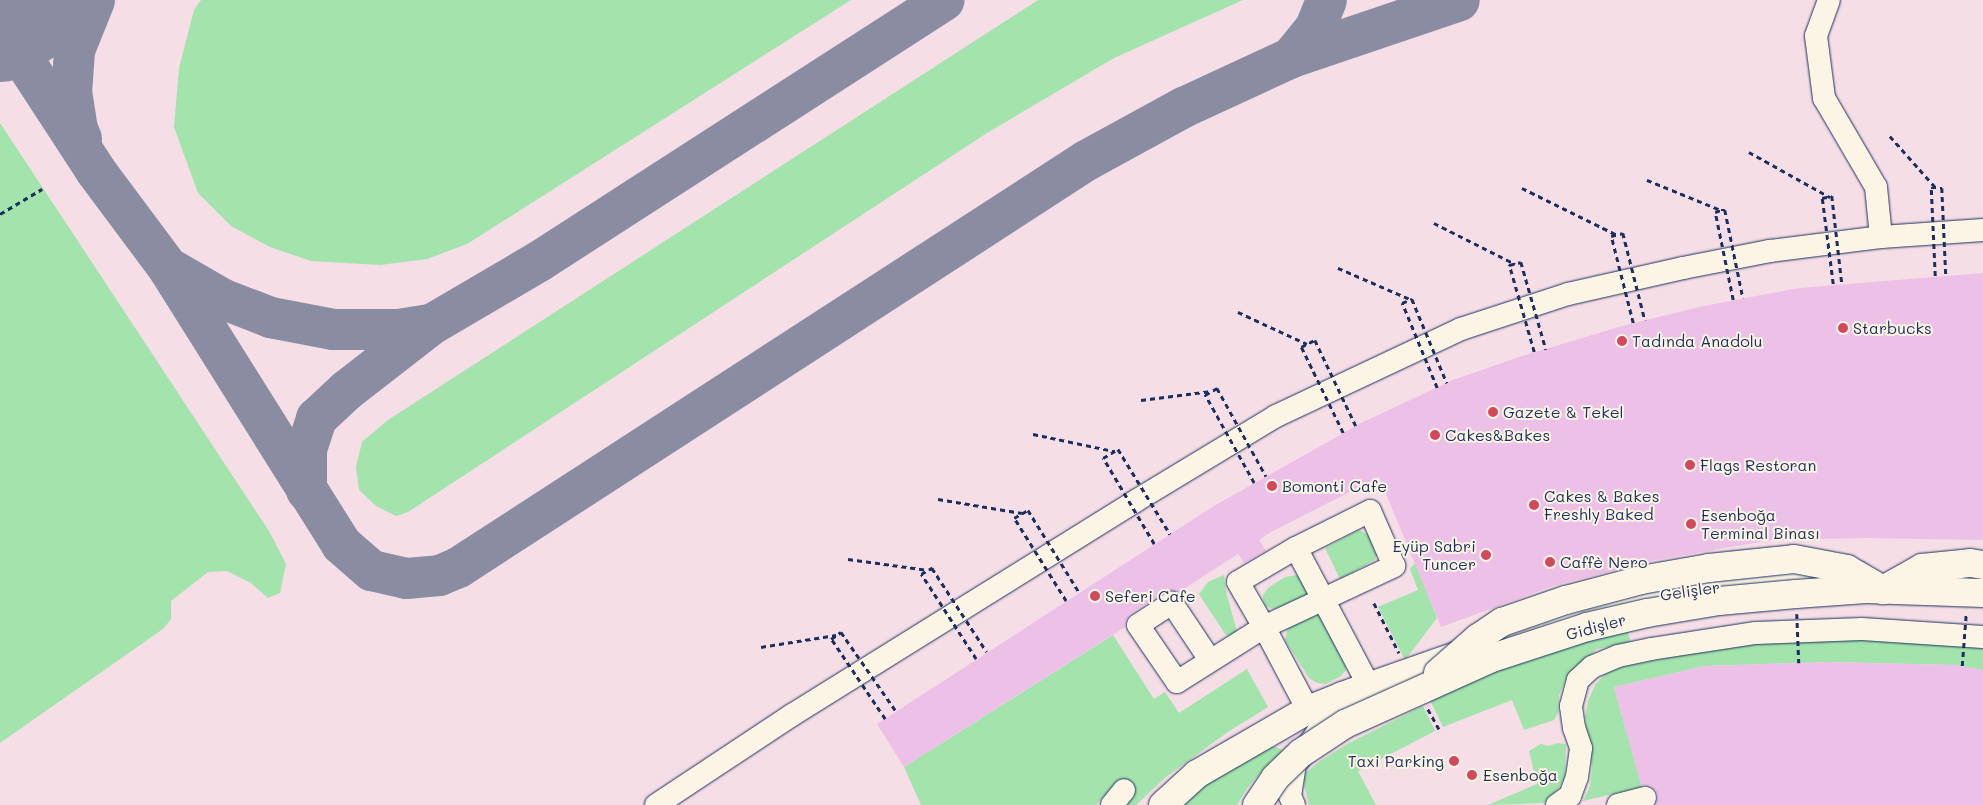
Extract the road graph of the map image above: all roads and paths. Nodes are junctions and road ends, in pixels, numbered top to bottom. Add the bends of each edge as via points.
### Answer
1 (1829, 0) edge
2 (1890, 136) dead end
3 (1749, 152) dead end
4 (1647, 180) dead end
5 (1522, 188) dead end
6 (1936, 188) junction
7 (42, 189) dead end
8 (1830, 197) junction
9 (1721, 210) junction
10 (0, 214) edge
11 (1434, 223) dead end
12 (1983, 230) edge
13 (1617, 235) junction
14 (1881, 237) junction
15 (1515, 264) junction
16 (1338, 268) dead end
17 (1935, 276) dead end
18 (1946, 276) dead end
19 (1832, 284) dead end
20 (1842, 284) dead end
21 (1743, 298) dead end
22 (1410, 299) junction
23 (1733, 300) dead end
24 (1238, 312) dead end
25 (1645, 320) dead end
26 (1633, 323) dead end
27 (1307, 344) junction
28 (1546, 349) dead end
29 (1534, 352) dead end
30 (1447, 383) dead end
31 (1437, 388) dead end
32 (1211, 391) junction
33 (1141, 400) dead end
34 (1356, 426) dead end
35 (1343, 433) dead end
36 (1033, 434) dead end
37 (1114, 451) junction
38 (1266, 476) dead end
39 (1254, 483) dead end
40 (938, 499) dead end
41 (1022, 513) junction
42 (1170, 534) dead end
43 (1154, 544) dead end
44 (1296, 548) junction
45 (848, 558) dead end
46 (1983, 565) edge
47 (928, 570) junction
48 (1983, 579) edge
49 (1883, 590) junction
50 (1079, 592) dead end
51 (1983, 593) edge
52 (1324, 598) junction
53 (1066, 601) dead end
54 (1264, 627) junction
55 (836, 636) junction
56 (1983, 637) edge
57 (761, 647) dead end
58 (987, 652) dead end
59 (976, 659) dead end
60 (1210, 660) dead end
61 (1369, 686) junction
62 (1342, 696) junction
63 (1308, 710) junction
64 (896, 712) dead end
65 (885, 719) dead end
66 (1275, 778) junction
67 (1644, 798) dead end
68 (656, 805) edge
69 (1163, 805) edge
70 (1257, 805) edge
71 (1268, 805) edge
72 (1294, 805) edge
73 (1557, 805) edge
74 (1618, 805) edge

1 - 14 lane via 1816,36 1824,98 1876,187
2 - 6 path
3 - 8 path
4 - 9 path
5 - 13 path
6 - 17 path, bridge via 1931,188
6 - 18 path, bridge via 1942,188
7 - 10 path
8 - 19 path, bridge via 1822,198
8 - 20 path, bridge
9 - 21 path, bridge via 1725,210
9 - 23 path, bridge via 1716,212
11 - 15 path
12 - 14 lane
13 - 25 path, bridge via 1623,233
13 - 26 path, bridge via 1611,236
14 - 68 lane via 1770,251 1684,268 1568,294 1461,329 1276,416 792,715
15 - 28 path, bridge via 1521,262
15 - 29 path, bridge via 1509,265
16 - 22 path
22 - 30 path, bridge
22 - 31 path, bridge via 1402,303
24 - 27 path
27 - 34 path, bridge via 1315,340
27 - 35 path, bridge via 1300,347
32 - 33 path
32 - 38 path, bridge via 1217,388
32 - 39 path, bridge via 1205,394
36 - 37 path
37 - 42 path, bridge via 1118,449
37 - 43 path, bridge via 1103,458
40 - 41 path
41 - 50 path, bridge via 1028,510
41 - 53 path, bridge via 1014,518
44 - 52 lane
44 - 52 lane via 1370,511 1394,566
44 - 54 lane via 1238,582
45 - 47 path
46 - 49 highway, bridge via 1970,563 1922,568
47 - 58 path, bridge via 932,568
47 - 59 path, bridge via 921,574
48 - 61 highway, Gelişler via 1845,576 1692,588 1593,608
49 - 51 highway, bridge
49 - 66 highway, bridge via 1847,569 1794,559 1709,568 1641,580 1566,600 1502,622 1432,678 1390,705 1345,724 1301,752
52 - 54 lane
52 - 61 lane
54 - 60 lane
54 - 63 lane
55 - 57 path
55 - 64 path, bridge via 841,632
55 - 65 path, bridge via 830,639
56 - 73 lane via 1862,629 1756,633 1618,656 1592,667 1578,680 1571,706 1581,748 1577,777 1570,796
61 - 62 highway, Gelişler
62 - 63 highway, Gelişler
62 - 72 lane via 1295,765 1290,796
63 - 69 highway, Gelişler via 1197,774
66 - 70 highway, bridge
66 - 71 lane
67 - 74 lane

